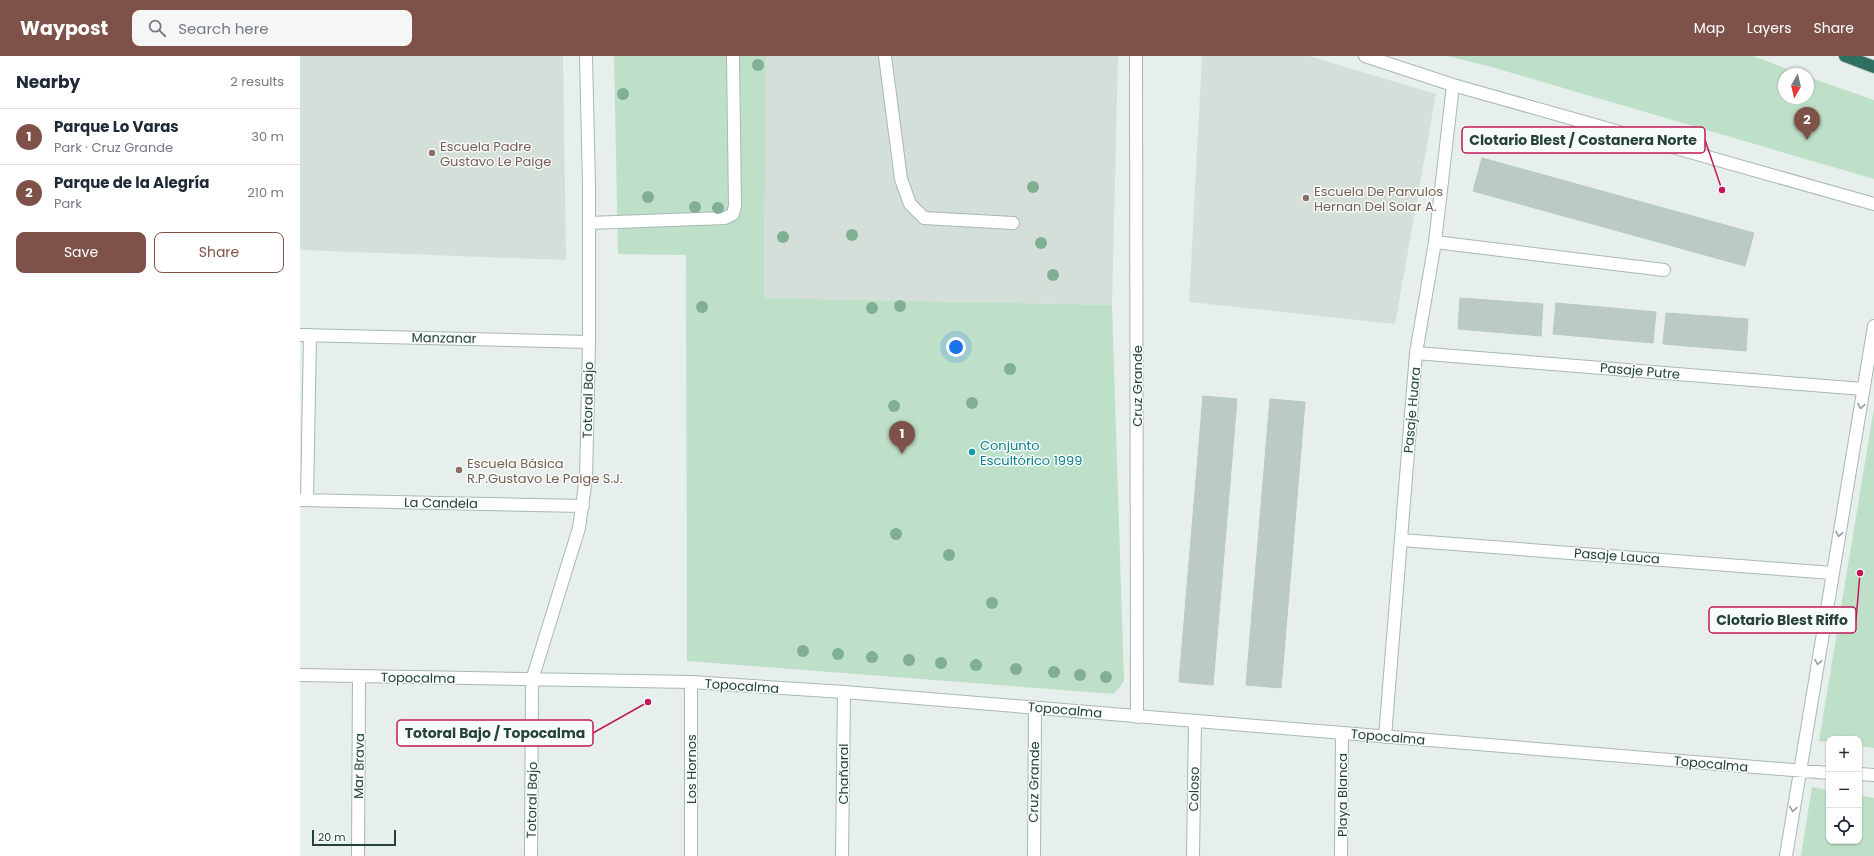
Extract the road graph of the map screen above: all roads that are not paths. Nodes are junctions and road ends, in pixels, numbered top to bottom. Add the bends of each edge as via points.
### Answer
1 (586, 56) edge
2 (733, 56) edge
3 (885, 56) edge
4 (1136, 56) edge
5 (1365, 56) edge
6 (1845, 56) edge
7 (1874, 67) edge
8 (1453, 85) junction
9 (1874, 204) edge
10 (1013, 223) dead end
11 (589, 224) junction
12 (1435, 242) junction
13 (1664, 270) dead end
14 (1874, 326) edge
15 (305, 335) edge
16 (589, 342) junction
17 (1416, 353) junction
18 (1863, 389) junction
19 (303, 500) edge
20 (583, 506) junction
21 (1401, 540) junction
22 (1832, 573) junction
23 (300, 675) edge
24 (359, 677) junction
25 (532, 680) junction
26 (691, 682) junction
27 (844, 692) junction
28 (1035, 708) junction
29 (1137, 717) junction
30 (1195, 721) junction
31 (1342, 734) junction
32 (1385, 737) junction
33 (1800, 771) junction
34 (1826, 772) edge
35 (1862, 774) edge
36 (1874, 775) edge
37 (358, 856) edge
38 (531, 856) edge
39 (691, 856) edge
40 (842, 856) edge
41 (1034, 856) edge
42 (1193, 856) edge
43 (1341, 856) edge
44 (1786, 856) edge

1 - 11 street, Totoral Bajo
2 - 11 street via 733,214 725,218
3 - 10 street via 901,178 910,204 924,218
4 - 29 street, Cruz Grande
5 - 8 street
6 - 7 highway
8 - 9 street
8 - 12 street, Pasaje Huara
11 - 16 street, Totoral Bajo
12 - 13 street
12 - 17 street, Pasaje Huara
14 - 18 street
15 - 16 street, Manzanar
15 - 19 street
16 - 20 street, Totoral Bajo via 588,430
17 - 18 street, Pasaje Putre
17 - 21 street, Pasaje Huara
18 -> 22 street
19 - 20 street, La Candela
20 - 25 street, Totoral Bajo
21 - 22 street, Pasaje Lauca
21 - 32 street, Pasaje Huara
22 -> 33 street
23 - 24 street, Topocalma
24 - 25 street, Topocalma
24 - 37 street, Mar Brava
25 - 26 street, Topocalma
25 - 38 street, Totoral Bajo
26 - 27 street, Topocalma
26 - 39 street, Los Hornos
27 - 28 street, Topocalma
27 - 40 street, Chañaral
28 - 29 street, Topocalma
28 - 41 street, Cruz Grande
29 - 30 street, Topocalma
30 - 31 street, Topocalma
30 - 42 street, Coloso
31 - 32 street, Topocalma
31 - 43 street, Playa Blanca
32 - 33 street, Topocalma
33 - 34 street, Topocalma
33 -> 44 street
35 - 36 street

